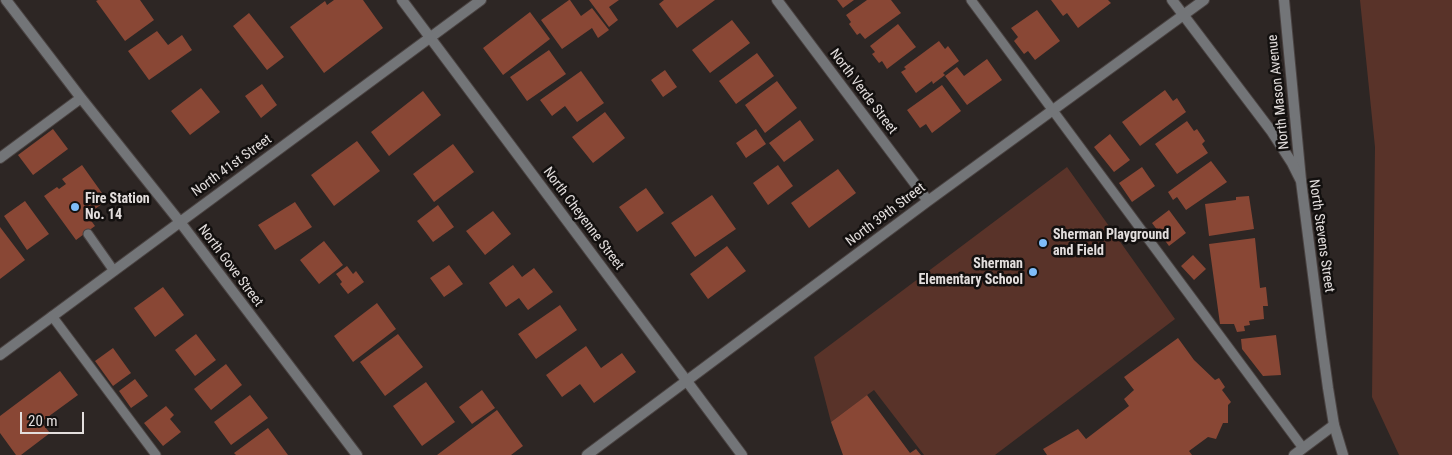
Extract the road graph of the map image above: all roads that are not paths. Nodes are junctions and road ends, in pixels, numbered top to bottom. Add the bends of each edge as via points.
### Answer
1 (6, 0) edge
2 (402, 0) edge
3 (481, 0) edge
4 (777, 0) edge
5 (971, 0) edge
6 (1172, 0) edge
7 (1204, 0) edge
8 (1284, 0) edge
9 (1184, 16) junction
10 (430, 37) junction
11 (81, 98) junction
12 (1054, 110) junction
13 (0, 158) edge
14 (1301, 181) junction
15 (928, 202) junction
16 (180, 222) junction
17 (88, 234) dead end
18 (114, 270) junction
19 (52, 316) junction
20 (0, 355) edge
21 (687, 381) junction
22 (1334, 425) junction
23 (1303, 448) junction
24 (156, 455) edge
25 (357, 455) edge
26 (587, 455) edge
27 (742, 455) edge
28 (1294, 455) edge
29 (1343, 455) edge

1 - 11 street, North Gove Street
2 - 10 street, North Cheyenne Street
3 - 10 street, North 41st Street
4 - 15 street, North Verde Street
5 - 12 lane
6 - 9 street, North Stevens Street
7 - 9 street, North 39th Street
8 - 14 street, North Mason Avenue
9 - 12 street, North 39th Street
9 - 14 street, North Stevens Street via 1272,132
10 - 16 street, North 41st Street
10 - 21 street, North Cheyenne Street
11 - 13 street
11 - 16 street, North Gove Street
12 - 15 street, North 39th Street
12 - 23 lane
14 - 22 street, North Stevens Street
15 - 21 street, North 39th Street
16 - 18 street, North 41st Street
16 - 25 street, North Gove Street
17 - 18 lane
18 - 19 street, North 41st Street
19 - 20 street, North 41st Street
19 - 24 lane
21 - 26 street, North 39th Street
21 - 27 street, North Cheyenne Street
22 - 23 street
22 - 29 street, North Stevens Street
23 - 28 street

